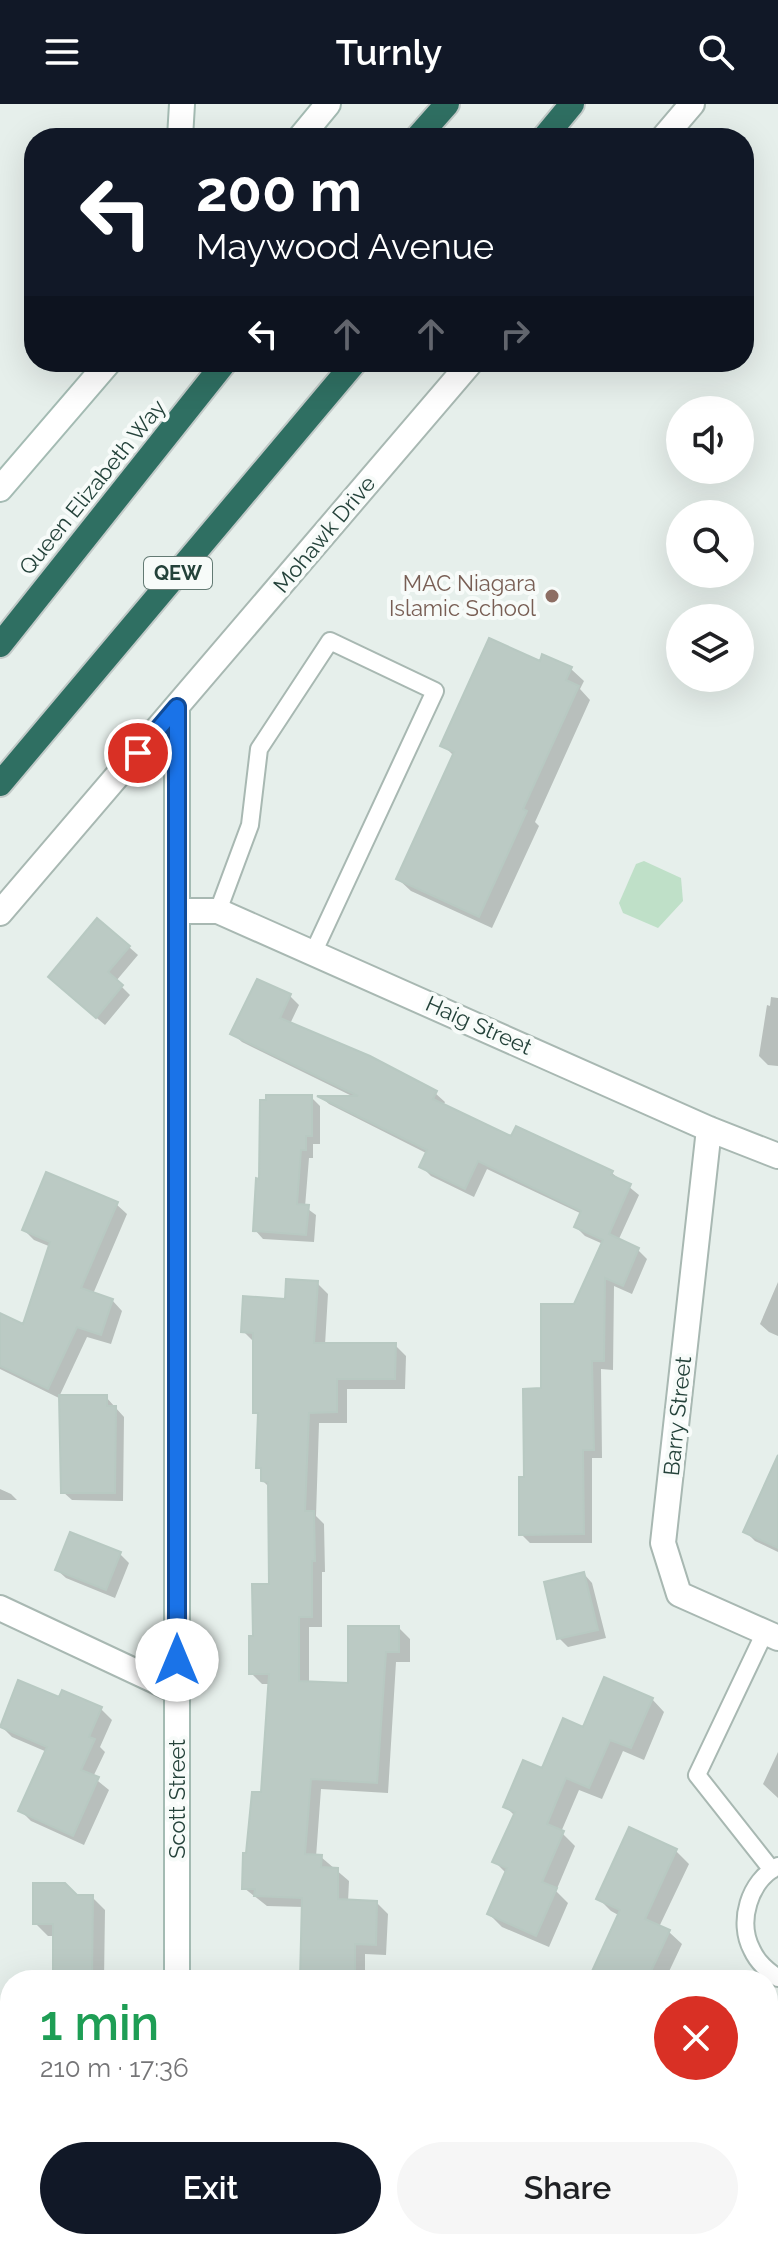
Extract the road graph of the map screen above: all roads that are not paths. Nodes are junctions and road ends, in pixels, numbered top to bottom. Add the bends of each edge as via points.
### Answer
1 (182, 104) edge
2 (328, 104) edge
3 (447, 104) edge
4 (572, 104) edge
5 (692, 104) edge
6 (181, 128) edge
7 (308, 128) edge
8 (426, 128) edge
9 (552, 128) edge
10 (672, 128) edge
11 (100, 372) edge
12 (217, 372) edge
13 (347, 372) edge
14 (462, 372) edge
15 (0, 489) edge
16 (0, 645) edge
17 (177, 707) junction
18 (0, 784) edge
19 (177, 911) junction
20 (218, 911) junction
21 (0, 913) edge
22 (314, 951) junction
23 (709, 1129) junction
24 (778, 1156) edge
25 (0, 1608) edge
26 (771, 1635) edge
27 (177, 1691) junction
28 (775, 1868) edge
29 (177, 1970) edge
30 (767, 1970) edge

1 - 6 street
2 - 7 street
3 - 8 highway
4 - 9 highway
5 - 10 street
11 - 15 street
12 - 16 highway, Queen Elizabeth Way
13 - 18 highway, QEW
14 - 17 street, Mohawk Drive
17 - 19 street, Scott Street
17 - 21 street, Mohawk Drive
19 - 20 street, Haig Street
19 - 27 street, Scott Street
20 - 22 street, Haig Street
20 - 22 lane via 250,825 259,749 330,641 435,691
22 - 23 street, Haig Street
23 - 24 street, Haig Street
23 - 26 street, Barry Street via 663,1543 679,1594
25 - 27 street
26 - 28 lane via 697,1775
27 - 29 street, Scott Street
28 - 30 lane via 756,1885 745,1927 750,1948

